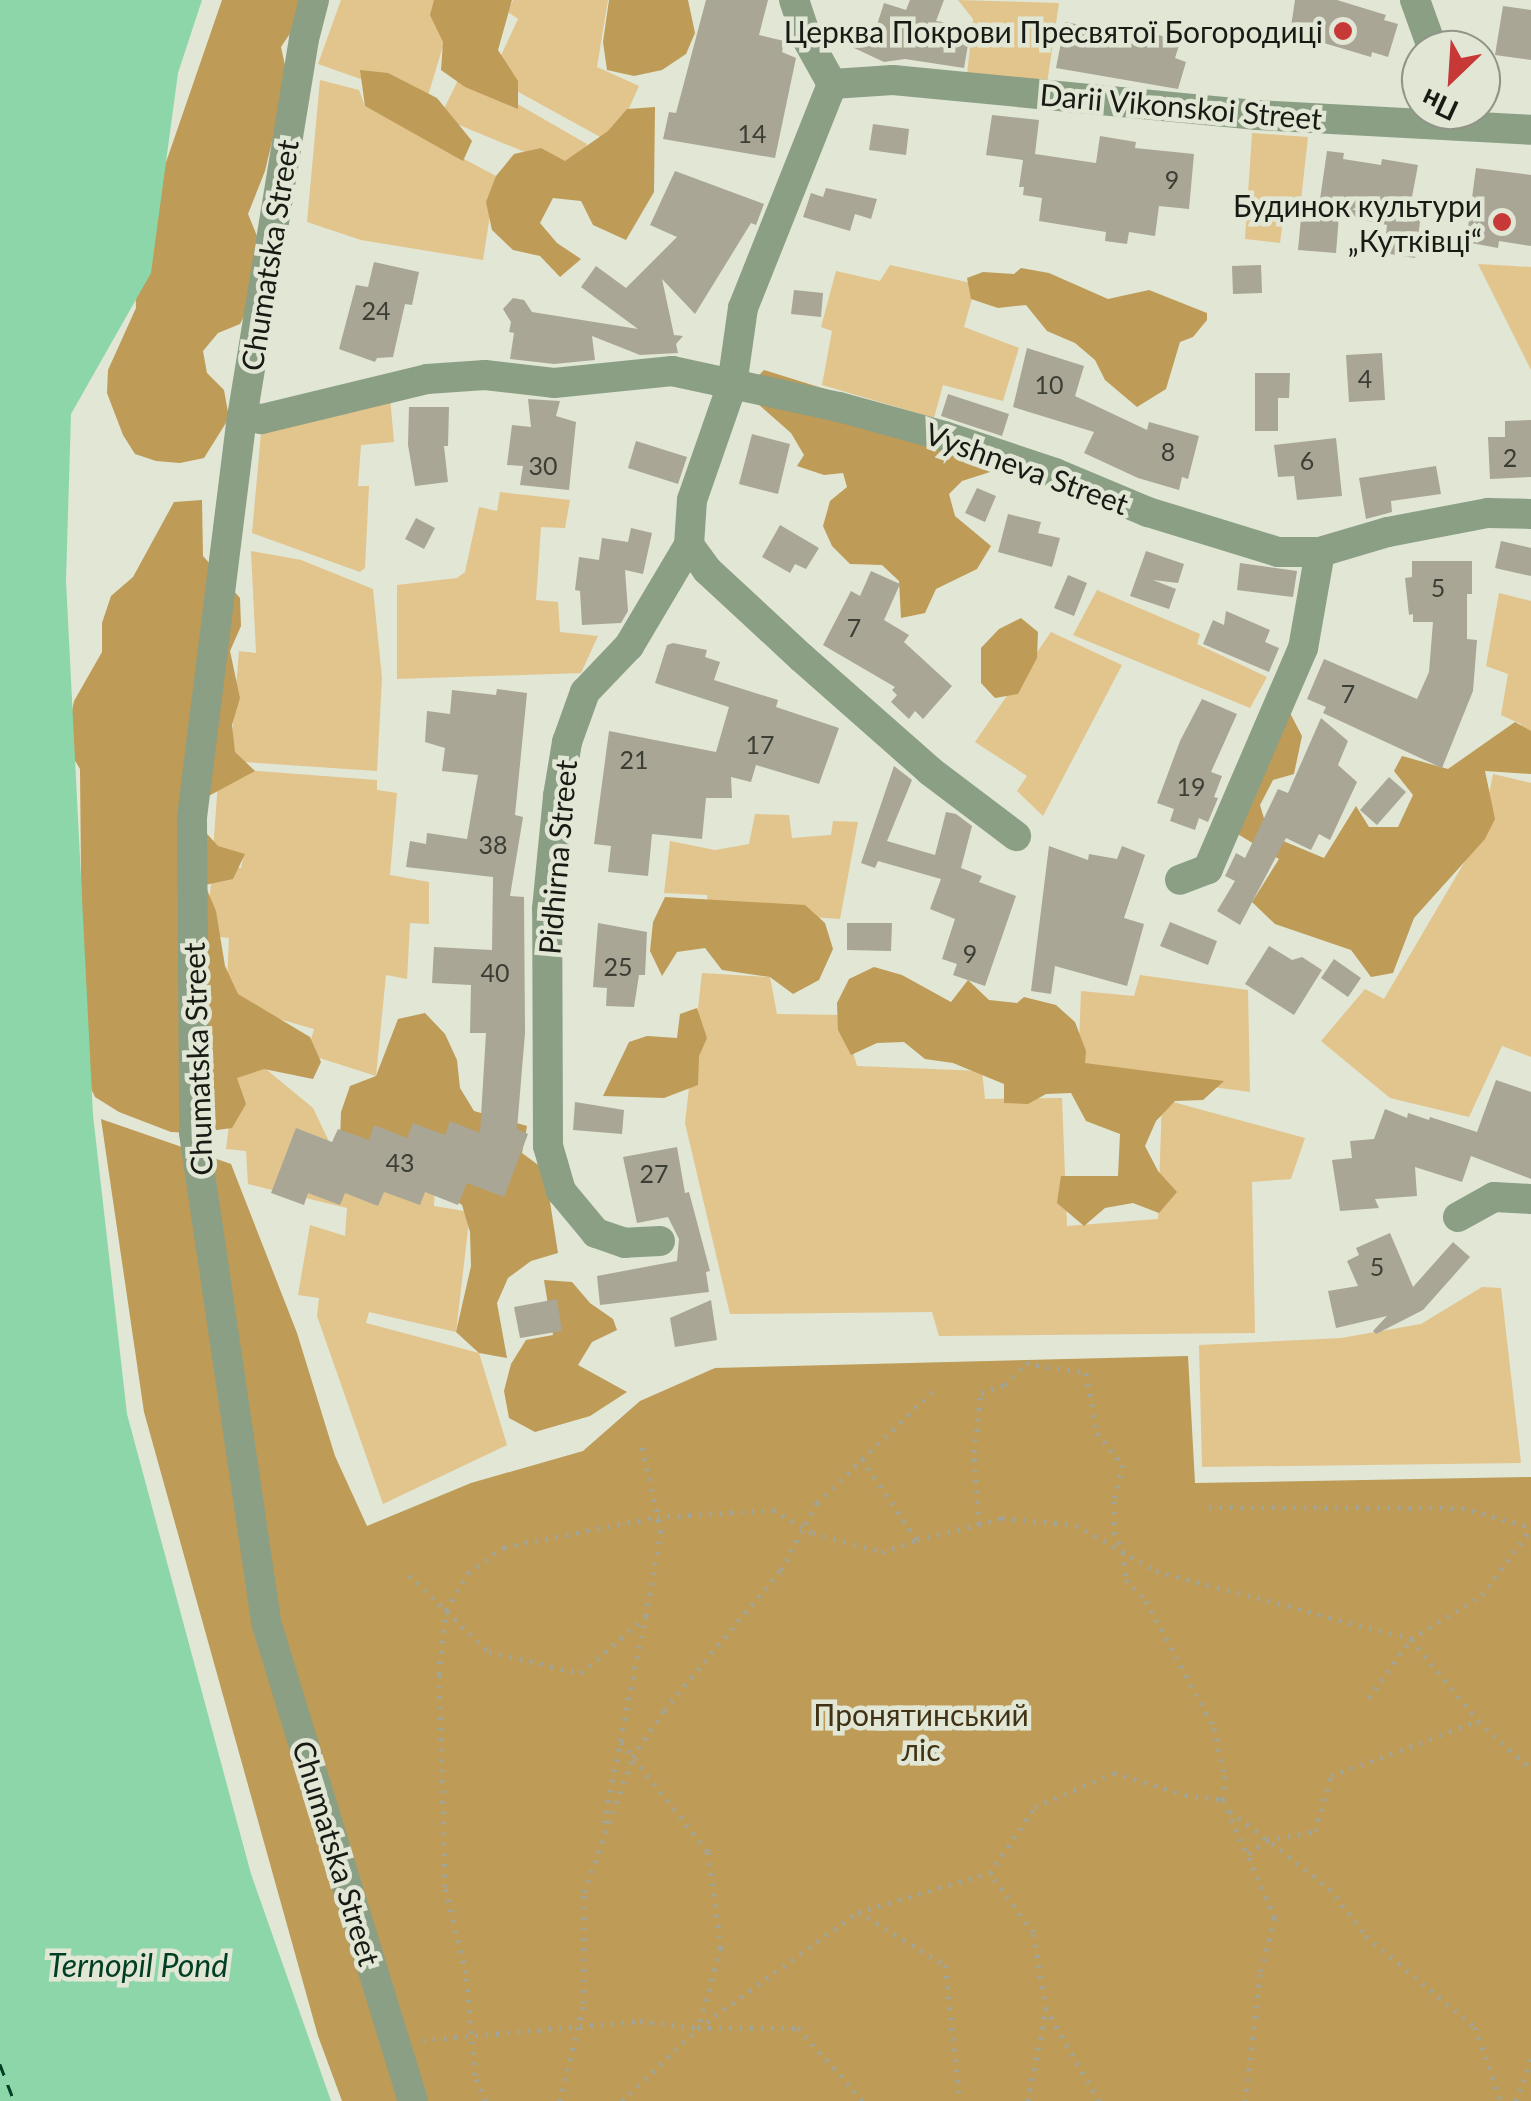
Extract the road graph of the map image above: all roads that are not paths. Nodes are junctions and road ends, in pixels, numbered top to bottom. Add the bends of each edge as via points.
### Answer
1 (314, 0) edge
2 (794, 0) edge
3 (1414, 0) edge
4 (1425, 30) edge
5 (832, 84) junction
6 (1401, 117) edge
7 (1501, 125) edge
8 (1531, 130) edge
9 (732, 385) junction
10 (242, 416) junction
11 (1531, 514) edge
12 (689, 545) junction
13 (1320, 552) junction
14 (1016, 836) dead end
15 (1180, 880) dead end
16 (1531, 1199) edge
17 (1458, 1217) dead end
18 (660, 1241) dead end
19 (412, 2101) edge

1 - 10 street, Chumatska Street
2 - 5 street
3 - 4 street
5 - 6 street, Darii Vikonskoi Street via 893,80 1256,115
5 - 9 street, Pidhirna Street via 743,308
7 - 8 street, Darii Vikonskoi Street
9 - 10 street, Vyshneva Street via 672,372 554,383 485,375 390,386 262,419
9 - 12 street, Pidhirna Street via 692,500
9 - 13 street, Vyshneva Street via 944,436 1278,552
10 - 19 street, Chumatska Street via 192,819 194,1133 266,1622
11 - 13 street, Vyshneva Street via 1488,514 1388,532
12 - 14 street via 802,658 930,771
12 - 18 street, Pidhirna Street via 629,646 585,692 567,742 546,909 548,1146 562,1191 596,1232 624,1243
13 - 15 street via 1303,648 1208,869
16 - 17 street via 1494,1197

